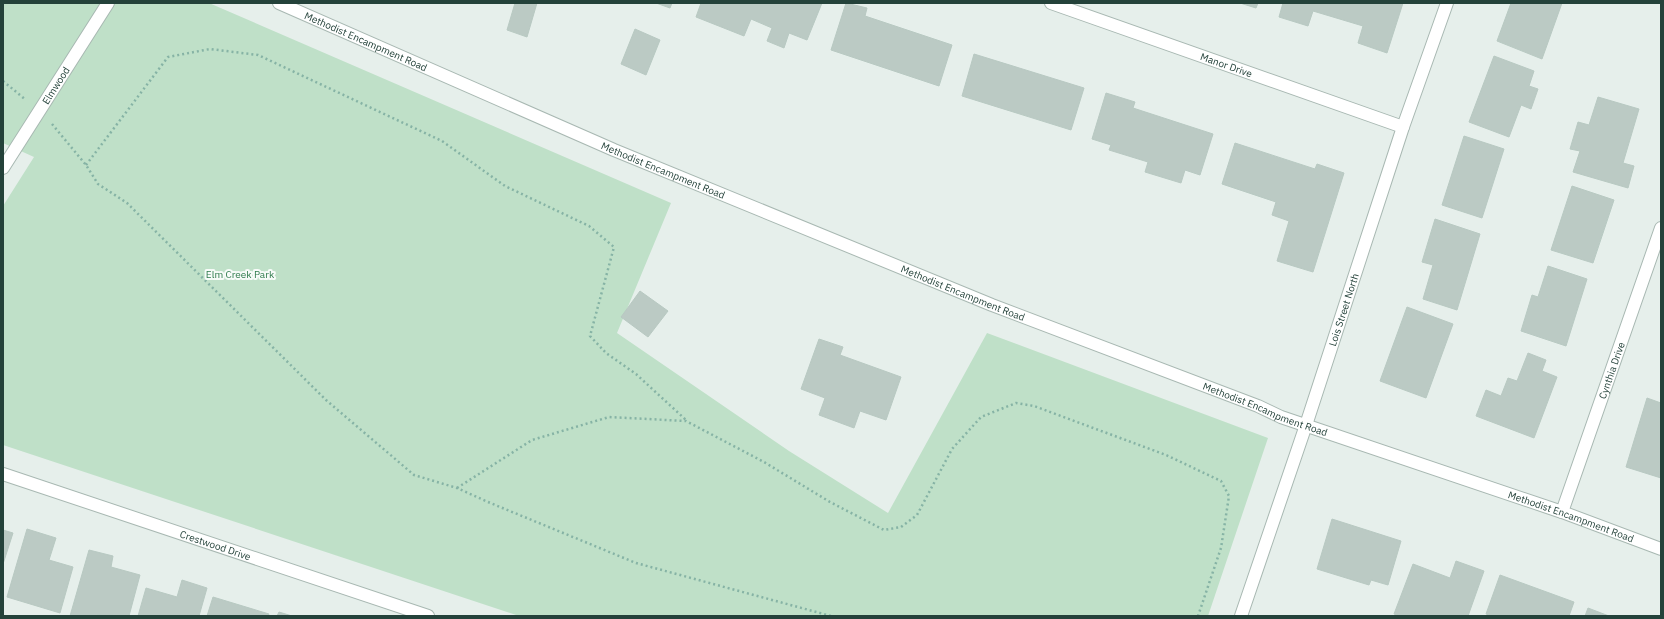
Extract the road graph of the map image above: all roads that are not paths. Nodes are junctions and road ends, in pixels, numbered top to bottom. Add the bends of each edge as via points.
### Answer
1 (108, 3) edge
2 (279, 3) edge
3 (1051, 3) edge
4 (1447, 3) edge
5 (1403, 126) junction
6 (3, 168) edge
7 (1661, 228) edge
8 (1306, 425) junction
9 (3, 474) edge
10 (1562, 512) junction
11 (1661, 549) edge
12 (428, 616) edge
13 (1241, 616) edge

1 - 6 street, Elmwood
2 - 8 street, Methodist Encampment Road via 635,159 992,305
3 - 5 street, Manor Drive
4 - 5 street, Lois Street North
5 - 8 street, Lois Street North
7 - 10 street, Cynthia Drive
8 - 10 street, Methodist Encampment Road
8 - 13 street, Lois Street North
9 - 12 street, Crestwood Drive
10 - 11 street, Methodist Encampment Road

